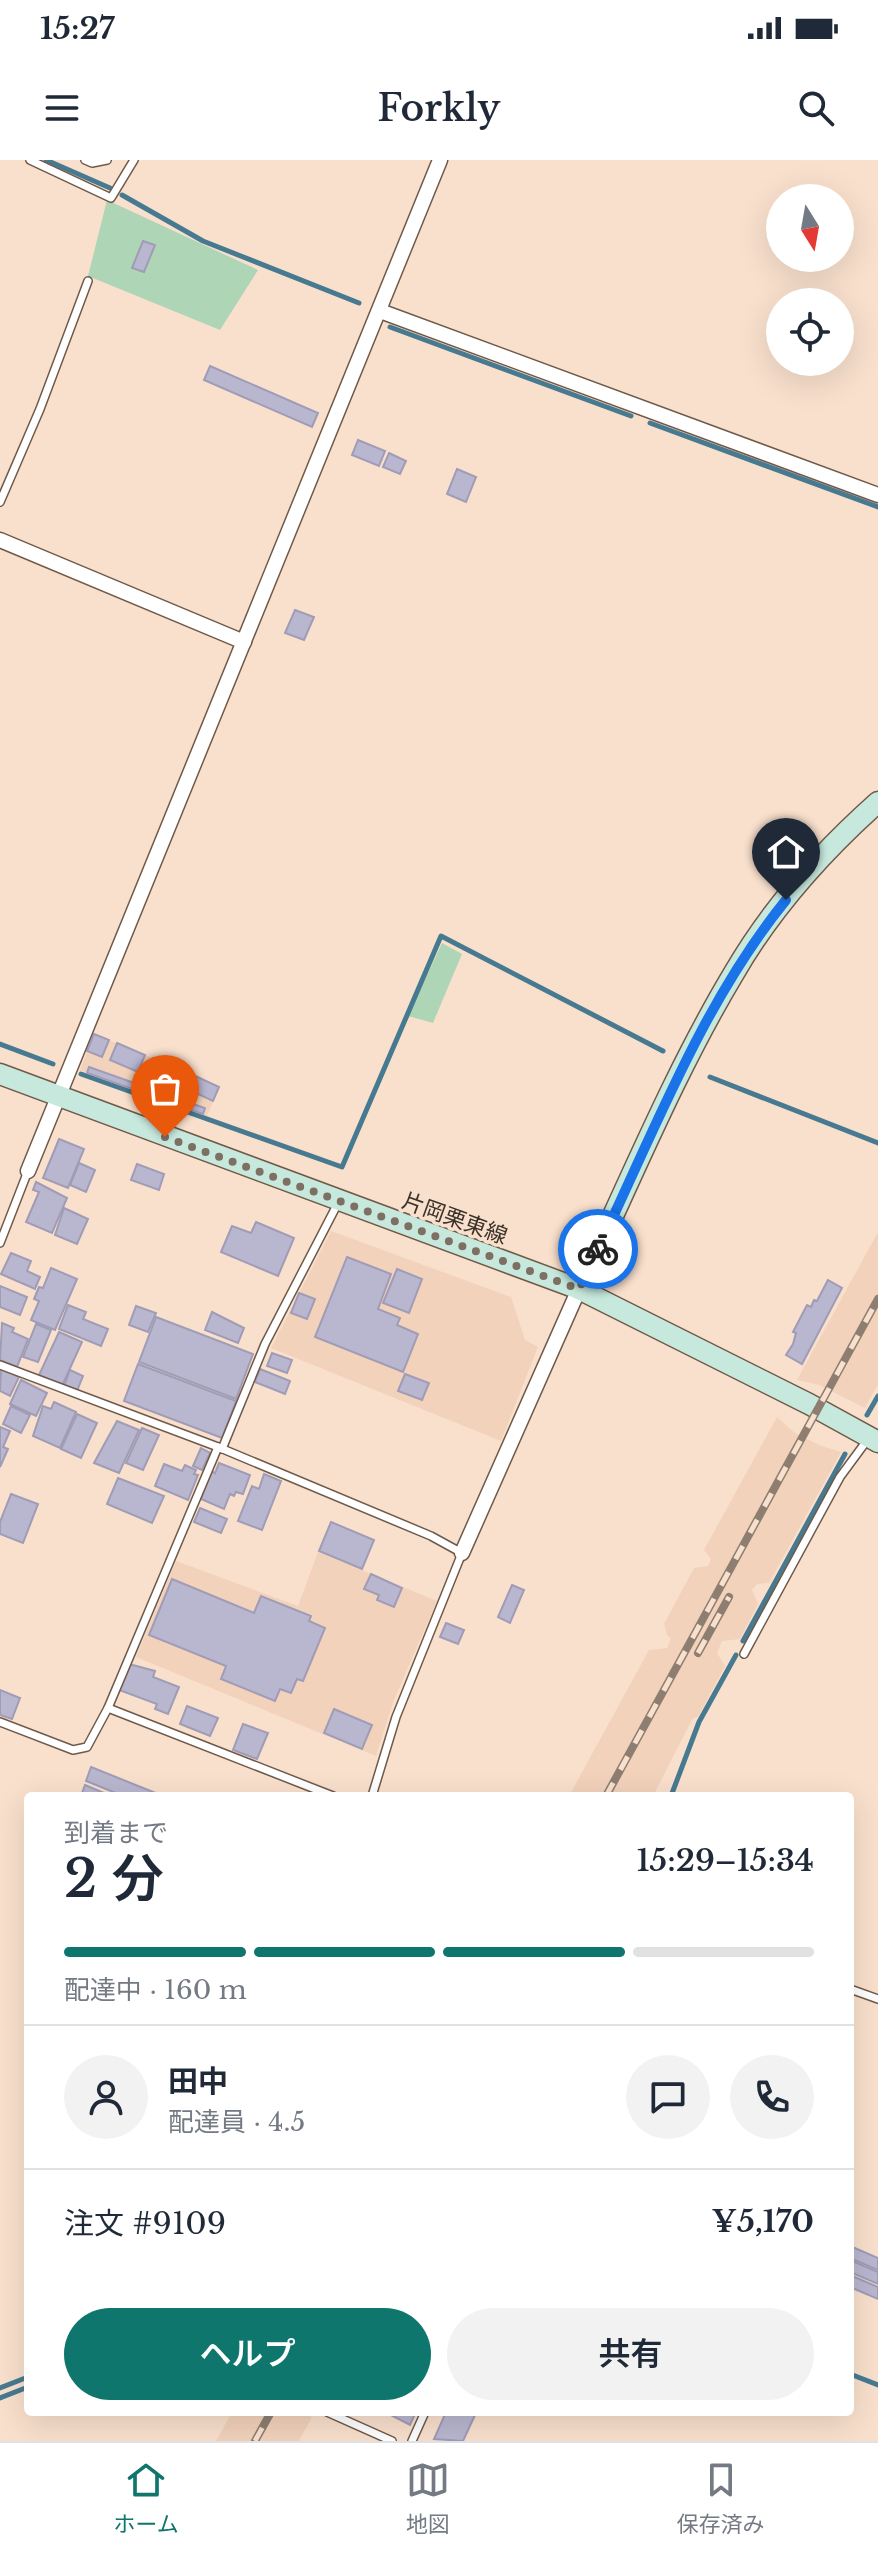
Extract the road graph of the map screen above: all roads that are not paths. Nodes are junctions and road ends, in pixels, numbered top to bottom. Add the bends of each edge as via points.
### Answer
1 (30, 160) edge
2 (85, 160) edge
3 (107, 160) edge
4 (121, 160) edge
5 (440, 160) edge
6 (132, 163) edge
7 (88, 281) dead end
8 (380, 311) junction
9 (878, 495) edge
10 (0, 502) edge
11 (0, 540) edge
12 (244, 642) junction
13 (878, 802) edge
14 (0, 1074) edge
15 (57, 1097) junction
16 (28, 1171) joint
17 (339, 1201) junction
18 (0, 1243) edge
19 (579, 1289) junction
20 (0, 1365) edge
21 (874, 1440) edge
22 (220, 1448) junction
23 (462, 1553) junction
24 (744, 1654) dead end
25 (108, 1708) junction
26 (0, 1722) edge
27 (323, 1792) edge
28 (373, 1792) edge
29 (854, 1990) edge
30 (878, 1999) edge
31 (336, 2416) edge
32 (423, 2416) edge
33 (392, 2441) edge
34 (414, 2441) edge

1 - 6 lane via 111,198
2 - 3 lane
4 - 6 lane
5 - 8 street
7 - 10 lane
8 - 9 street
8 - 12 street
11 - 12 street
12 - 15 street
13 - 19 main road via 826,851 734,973
14 - 15 main road, 片岡栗東線
15 - 16 street
15 - 17 main road, 片岡栗東線
16 - 18 lane
17 - 19 main road, 片岡栗東線
17 - 22 lane via 265,1344
19 - 21 main road, 片岡栗東線
19 - 23 street
20 - 22 lane
21 - 24 lane via 840,1477
22 - 23 lane
22 - 25 lane
23 - 28 lane via 396,1717
25 - 26 lane via 87,1747 73,1750
25 - 27 lane
29 - 30 lane
31 - 33 lane
32 - 34 lane

